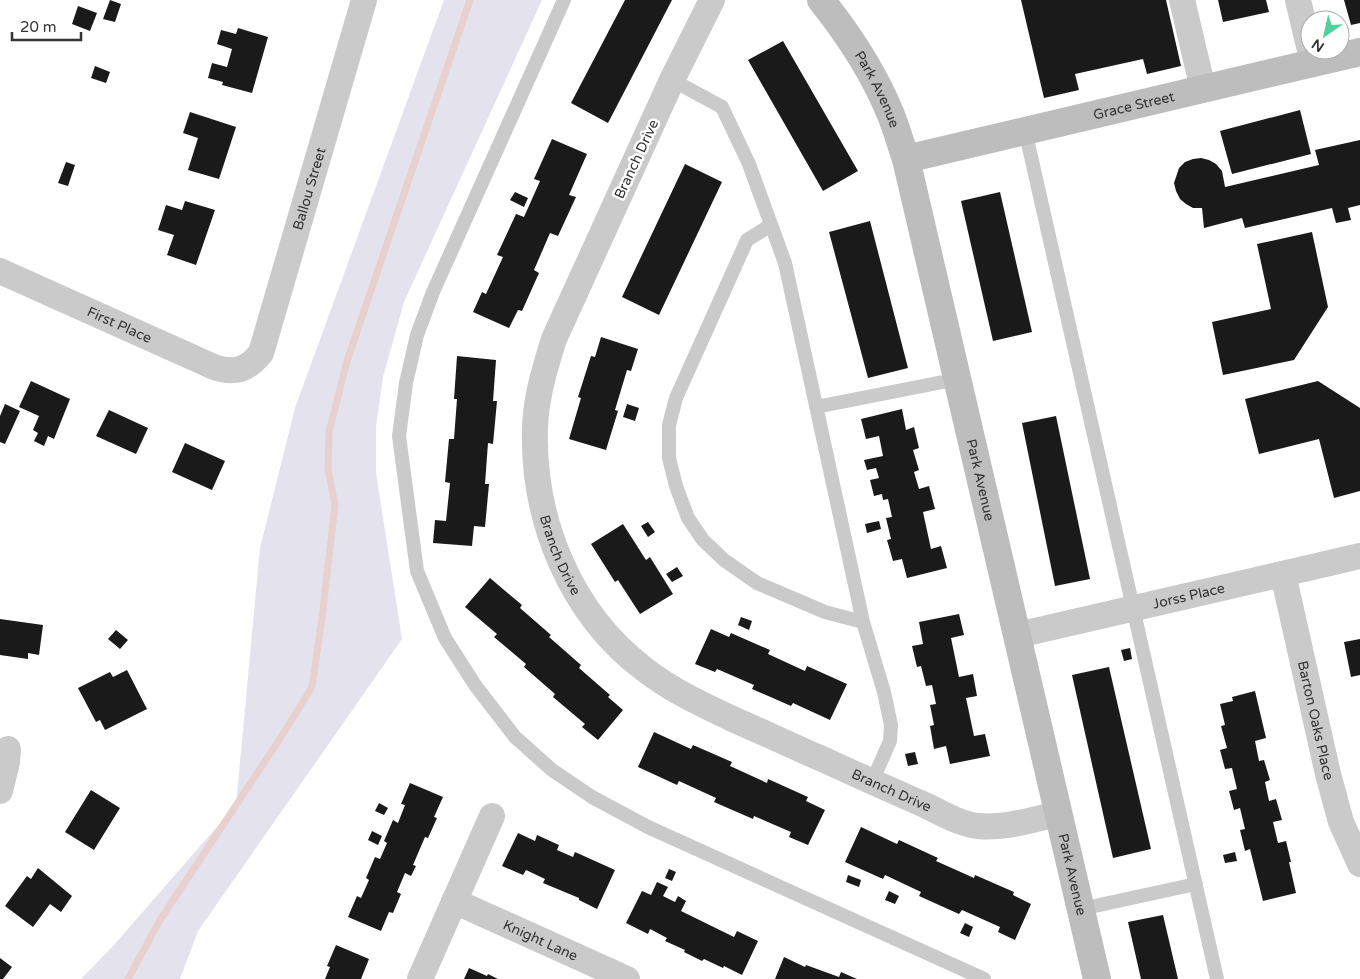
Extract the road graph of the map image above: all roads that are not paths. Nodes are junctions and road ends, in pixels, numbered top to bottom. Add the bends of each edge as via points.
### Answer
1 (364, 0) edge
2 (564, 0) edge
3 (712, 0) edge
4 (821, 0) edge
5 (1182, 0) edge
6 (1298, 0) edge
7 (1360, 52) edge
8 (1313, 63) junction
9 (672, 80) junction
10 (1203, 89) junction
11 (1025, 130) junction
12 (906, 159) junction
13 (771, 225) junction
14 (0, 271) edge
15 (241, 370) joint
16 (958, 379) junction
17 (816, 407) junction
18 (1360, 556) edge
19 (1283, 574) junction
20 (1134, 608) junction
21 (863, 622) junction
22 (1018, 635) junction
23 (8, 749) dead end
24 (872, 782) junction
25 (0, 790) edge
26 (1059, 814) junction
27 (492, 816) dead end
28 (1360, 864) edge
29 (1196, 884) junction
30 (454, 901) junction
31 (1081, 909) junction
32 (420, 979) edge
33 (627, 979) edge
34 (984, 979) edge
35 (1097, 979) edge
36 (1217, 979) edge

1 - 15 street, Ballou Street via 261,353
2 - 34 lane via 433,292 417,335 399,436 416,571 442,630 475,685 515,737 552,770 592,797 648,827
3 - 9 street, Branch Drive
4 - 12 street, Park Avenue via 870,71 891,115
5 - 10 street
6 - 8 street
7 - 8 street, Grace Street
8 - 10 street, Grace Street
9 - 13 lane via 722,107 749,164
9 - 24 street, Branch Drive via 551,348 540,384 535,426 535,467 541,506 552,543 588,610 614,643 643,669 695,701
10 - 11 street, Grace Street
11 - 12 street, Grace Street
11 - 20 lane
12 - 16 street, Park Avenue
13 - 17 lane via 785,263
13 - 21 lane via 747,240 676,398 669,425 669,458 688,518 703,540 724,560 757,583 826,612
14 - 15 street, First Place via 214,367 226,371
16 - 17 lane
16 - 22 street, Park Avenue
17 - 21 lane
18 - 19 street, Jorss Place
19 - 20 street, Jorss Place
19 - 28 street, Barton Oaks Place via 1328,774 1341,822
20 - 22 street, Jorss Place
20 - 29 lane
21 - 24 lane via 891,726 890,741
22 - 26 street, Park Avenue
23 - 25 street
24 - 26 street, Branch Drive via 977,826 997,827
26 - 31 street, Park Avenue
27 - 30 street
29 - 31 lane
29 - 36 lane
30 - 32 street
30 - 33 street, Knight Lane
31 - 35 street, Park Avenue

